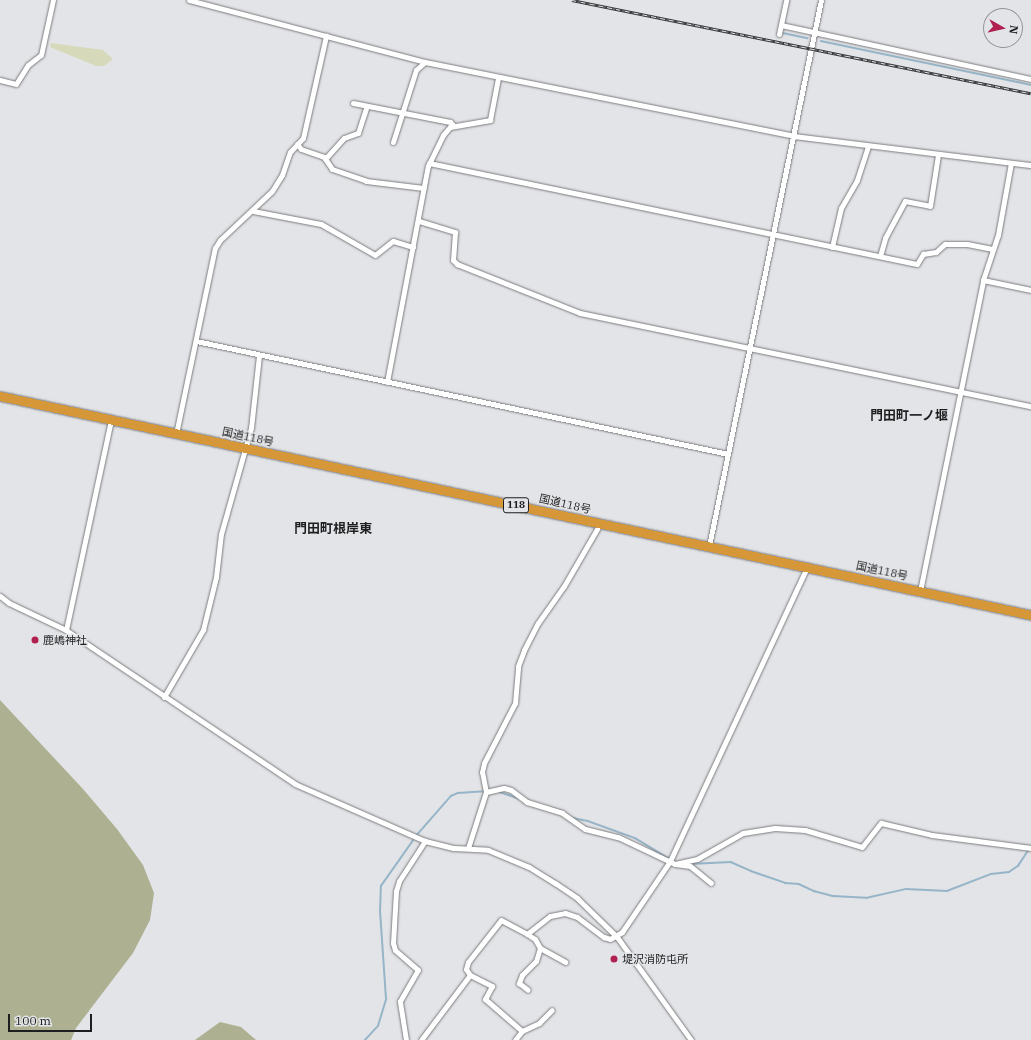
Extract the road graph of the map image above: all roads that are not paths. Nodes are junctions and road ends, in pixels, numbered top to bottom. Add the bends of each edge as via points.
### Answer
1 (53, 0) edge
2 (189, 0) edge
3 (786, 0) edge
4 (821, 0) edge
5 (781, 25) junction
6 (814, 32) junction
7 (779, 34) dead end
8 (326, 36) junction
9 (425, 62) junction
10 (498, 78) junction
11 (1031, 78) edge
12 (0, 80) edge
13 (353, 103) dead end
14 (367, 106) junction
15 (402, 113) junction
16 (453, 125) junction
17 (794, 136) junction
18 (393, 142) dead end
19 (297, 144) junction
20 (868, 147) junction
21 (938, 155) junction
22 (325, 159) junction
23 (429, 163) junction
24 (1011, 164) junction
25 (1031, 166) edge
26 (424, 188) junction
27 (253, 211) junction
28 (419, 221) junction
29 (773, 235) junction
30 (413, 247) junction
31 (832, 247) junction
32 (993, 249) junction
33 (880, 256) junction
34 (983, 280) junction
35 (1031, 290) edge
36 (196, 341) junction
37 (750, 348) junction
38 (259, 355) junction
39 (387, 382) junction
40 (961, 391) junction
41 (0, 396) edge
42 (1031, 406) edge
43 (111, 420) junction
44 (176, 434) junction
45 (246, 448) junction
46 (728, 454) junction
47 (600, 524) junction
48 (709, 546) junction
49 (808, 567) junction
50 (920, 591) junction
51 (0, 596) edge
52 (1031, 615) edge
53 (66, 630) junction
54 (164, 697) junction
55 (486, 792) junction
56 (425, 841) junction
57 (468, 848) junction
58 (1031, 848) edge
59 (672, 862) junction
60 (711, 883) dead end
61 (527, 934) junction
62 (617, 937) junction
63 (540, 948) junction
64 (565, 962) dead end
65 (470, 975) junction
66 (528, 990) dead end
67 (552, 1010) dead end
68 (522, 1031) junction
69 (406, 1040) edge
70 (421, 1040) edge
71 (515, 1040) edge
72 (691, 1040) edge

1 - 12 street via 41,55 28,65 16,84
2 - 8 street
3 - 5 street
4 - 6 street
5 - 6 street
5 - 7 street
6 - 11 street
6 - 17 street
8 - 9 street
8 - 19 street via 306,131
9 - 10 street
9 - 15 street via 416,70
10 - 16 street via 490,120
10 - 17 street
13 - 14 street
14 - 15 street
14 - 22 street via 358,134 344,138
15 - 16 street via 450,122
15 - 18 street
16 - 23 street via 443,135
17 - 20 street
17 - 29 street
19 - 22 street via 301,149 319,154
19 - 27 street via 290,152 278,184
20 - 21 street
20 - 31 street via 857,180 841,208
21 - 24 street
21 - 33 street via 930,206 906,201 885,238
22 - 26 street via 332,169 366,181
23 - 26 street
23 - 29 street
24 - 25 street
24 - 32 street
26 - 28 street
27 - 30 street via 321,224 375,255 393,241
27 - 36 street via 220,240 215,248
28 - 30 street
28 - 37 street via 455,232 453,260 457,264 542,299 580,313
29 - 31 street
29 - 37 street
30 - 39 street
31 - 33 street
32 - 33 street via 967,244 945,244 936,252 926,251 917,264
32 - 34 street
34 - 35 street
34 - 40 street
36 - 38 street
36 - 44 street
37 - 40 street
37 - 46 street
38 - 39 street
38 - 45 street via 251,428
39 - 46 street
40 - 42 street
40 - 50 street
41 - 43 highway, 国道118号 / 118
43 - 44 highway, 国道118号 / 118
43 - 53 street
44 - 45 highway, 国道118号 / 118
45 - 47 highway, 国道118号 / 118
45 - 54 street via 221,534 216,577 203,630
46 - 48 street
47 - 48 highway, 国道118号 / 118
47 - 55 street via 524,650 518,666 515,703 484,763 482,772
48 - 49 highway, 国道118号 / 118
49 - 50 highway, 国道118号 / 118
49 - 59 street
50 - 52 highway, 国道118号 / 118
51 - 53 street via 15,606
53 - 54 street
54 - 56 street via 295,784
55 - 57 street
55 - 59 street via 504,788 511,790 526,802 562,813 585,829 618,837
56 - 57 street
56 - 69 street via 399,881 396,890 393,943 400,958 418,970 400,1001
57 - 62 street via 488,850 529,867 577,898
58 - 59 street via 932,835 881,823 862,847 806,830 775,828 743,833 697,859
59 - 60 street via 690,866
59 - 62 street
61 - 62 street via 550,916 565,913 578,917 604,937
61 - 63 street via 535,939
61 - 65 street via 501,920 468,962 466,969
62 - 72 street
63 - 64 street
63 - 66 street via 536,961 522,975 519,983
65 - 68 street via 492,986 485,999
65 - 70 street
67 - 68 street via 540,1023
68 - 71 street

